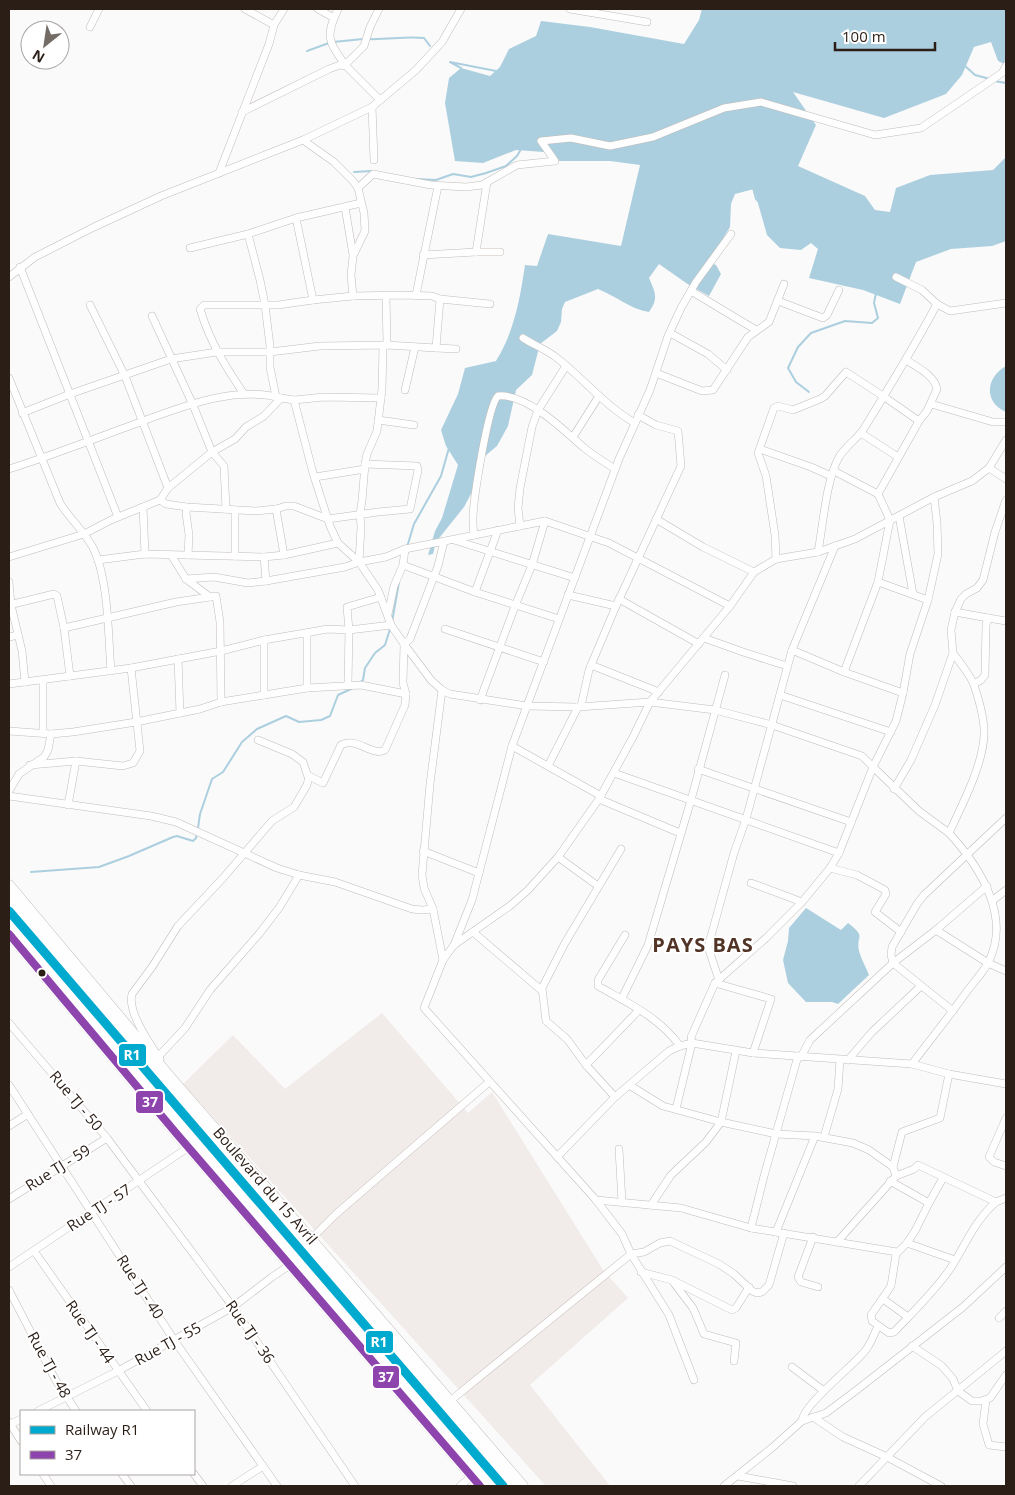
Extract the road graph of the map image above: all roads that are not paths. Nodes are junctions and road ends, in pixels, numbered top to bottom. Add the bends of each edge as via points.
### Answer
1 (99, 9) edge
2 (245, 9) edge
3 (284, 9) edge
4 (318, 9) edge
5 (338, 9) edge
6 (379, 9) edge
7 (461, 9) edge
8 (570, 9) edge
9 (334, 18) junction
10 (647, 22) dead end
11 (274, 25) junction
12 (90, 27) dead end
13 (345, 65) junction
14 (1006, 66) edge
15 (380, 100) junction
16 (372, 107) junction
17 (242, 112) junction
18 (303, 140) junction
19 (374, 160) dead end
20 (219, 173) junction
21 (487, 182) junction
22 (438, 186) junction
23 (358, 188) junction
24 (361, 203) junction
25 (345, 207) junction
26 (296, 218) junction
27 (248, 234) junction
28 (731, 234) dead end
29 (190, 248) dead end
30 (476, 252) junction
31 (500, 252) dead end
32 (424, 255) junction
33 (353, 256) junction
34 (20, 267) junction
35 (9, 277) edge
36 (896, 277) dead end
37 (784, 284) dead end
38 (840, 290) dead end
39 (691, 291) junction
40 (386, 295) junction
41 (416, 295) junction
42 (353, 296) junction
43 (440, 299) junction
44 (313, 300) junction
45 (778, 302) junction
46 (1006, 303) edge
47 (490, 304) dead end
48 (937, 304) junction
49 (90, 305) dead end
50 (265, 305) junction
51 (152, 316) dead end
52 (756, 330) junction
53 (670, 333) junction
54 (523, 338) dead end
55 (385, 346) junction
56 (415, 347) junction
57 (436, 348) junction
58 (456, 348) dead end
59 (216, 352) junction
60 (270, 352) junction
61 (171, 359) junction
62 (906, 360) junction
63 (566, 366) junction
64 (727, 370) junction
65 (656, 373) junction
66 (125, 376) junction
67 (9, 378) edge
68 (405, 390) dead end
69 (70, 394) junction
70 (244, 394) junction
71 (599, 396) junction
72 (883, 396) junction
73 (279, 398) junction
74 (381, 398) junction
75 (294, 400) junction
76 (932, 404) junction
77 (193, 405) junction
78 (538, 410) junction
79 (22, 413) junction
80 (638, 415) junction
81 (378, 420) junction
82 (919, 421) junction
83 (143, 422) junction
84 (1006, 422) edge
85 (635, 423) junction
86 (414, 425) dead end
87 (861, 433) junction
88 (573, 437) junction
89 (1006, 440) edge
90 (88, 442) junction
91 (760, 449) junction
92 (212, 452) junction
93 (898, 456) junction
94 (41, 459) junction
95 (365, 467) junction
96 (989, 468) junction
97 (9, 469) edge
98 (615, 469) junction
99 (832, 473) junction
100 (314, 478) junction
101 (1006, 479) edge
102 (168, 488) junction
103 (878, 494) junction
104 (934, 497) junction
105 (160, 500) junction
106 (1006, 500) edge
107 (143, 507) junction
108 (186, 508) junction
109 (226, 509) junction
110 (235, 510) junction
111 (276, 510) junction
112 (360, 514) junction
113 (899, 516) junction
114 (118, 517) junction
115 (328, 519) junction
116 (656, 519) junction
117 (890, 520) junction
118 (545, 521) junction
119 (520, 526) junction
120 (498, 530) junction
121 (84, 534) junction
122 (474, 535) junction
123 (590, 536) junction
124 (454, 540) junction
125 (444, 542) junction
126 (338, 543) junction
127 (835, 546) junction
128 (405, 549) junction
129 (491, 552) junction
130 (818, 552) junction
131 (146, 554) junction
132 (171, 555) junction
133 (188, 555) junction
134 (235, 556) junction
135 (284, 556) junction
136 (9, 557) edge
137 (264, 557) junction
138 (637, 558) junction
139 (776, 559) junction
140 (98, 560) junction
141 (358, 562) junction
142 (403, 564) junction
143 (532, 565) junction
144 (754, 572) junction
145 (434, 576) junction
146 (575, 578) junction
147 (186, 579) junction
148 (266, 581) junction
149 (9, 582) edge
150 (878, 582) junction
151 (475, 592) junction
152 (913, 594) junction
153 (568, 595) junction
154 (381, 596) junction
155 (210, 597) junction
156 (928, 600) junction
157 (617, 602) junction
158 (10, 605) edge
159 (515, 606) junction
160 (730, 606) junction
161 (955, 612) junction
162 (388, 615) junction
163 (107, 617) junction
164 (988, 618) junction
165 (559, 619) junction
166 (1006, 621) edge
167 (391, 626) junction
168 (64, 628) junction
169 (445, 629) dead end
170 (349, 630) junction
171 (307, 633) junction
172 (18, 635) junction
173 (9, 637) edge
174 (264, 640) junction
175 (702, 641) junction
176 (404, 644) junction
177 (499, 648) junction
178 (792, 650) junction
179 (221, 651) junction
180 (953, 653) junction
181 (178, 660) junction
182 (544, 662) junction
183 (592, 665) junction
184 (787, 666) junction
185 (131, 668) junction
186 (111, 671) junction
187 (844, 672) junction
188 (725, 675) dead end
189 (70, 676) junction
190 (43, 680) junction
191 (25, 682) junction
192 (9, 684) edge
193 (348, 684) junction
194 (974, 684) junction
195 (308, 688) junction
196 (442, 690) junction
197 (659, 692) junction
198 (903, 693) junction
199 (406, 694) junction
200 (264, 695) junction
201 (780, 696) junction
202 (480, 700) junction
203 (221, 702) junction
204 (650, 702) junction
205 (527, 706) junction
206 (579, 707) junction
207 (715, 710) junction
208 (180, 713) junction
209 (136, 722) junction
210 (772, 725) junction
211 (9, 731) edge
212 (891, 732) junction
213 (47, 734) junction
214 (258, 740) dead end
215 (512, 746) junction
216 (76, 761) junction
217 (30, 765) junction
218 (548, 766) junction
219 (873, 768) junction
220 (698, 769) junction
221 (614, 772) junction
222 (308, 777) junction
223 (754, 788) junction
224 (894, 789) junction
225 (9, 791) edge
226 (9, 796) edge
227 (600, 798) junction
228 (691, 800) junction
229 (68, 805) junction
230 (1006, 818) edge
231 (746, 819) junction
232 (851, 822) junction
233 (680, 833) junction
234 (949, 833) junction
235 (620, 850) dead end
236 (424, 851) junction
237 (839, 853) junction
238 (245, 854) junction
239 (969, 855) junction
240 (558, 857) junction
241 (830, 868) junction
242 (478, 873) junction
243 (299, 875) junction
244 (752, 882) dead end
245 (9, 886) edge
246 (598, 886) junction
247 (987, 886) junction
248 (1006, 890) edge
249 (9, 900) edge
250 (992, 901) junction
251 (802, 902) junction
252 (433, 908) junction
253 (9, 923) edge
254 (936, 930) junction
255 (472, 932) junction
256 (901, 932) junction
257 (9, 934) edge
258 (625, 935) dead end
259 (454, 945) junction
260 (443, 960) junction
261 (893, 963) junction
262 (988, 963) junction
263 (1006, 971) edge
264 (717, 981) junction
265 (921, 986) junction
266 (541, 990) junction
267 (622, 998) junction
268 (639, 1010) junction
269 (953, 1011) junction
270 (9, 1023) edge
271 (692, 1043) junction
272 (680, 1046) junction
273 (736, 1051) junction
274 (753, 1053) junction
275 (799, 1056) junction
276 (158, 1057) junction
277 (844, 1060) junction
278 (912, 1064) junction
279 (586, 1065) junction
280 (949, 1074) junction
281 (170, 1077) junction
282 (489, 1082) junction
283 (1006, 1084) edge
284 (9, 1085) edge
285 (629, 1085) junction
286 (615, 1097) junction
287 (676, 1109) junction
288 (28, 1114) junction
289 (1006, 1118) edge
290 (721, 1122) junction
291 (9, 1126) edge
292 (776, 1134) junction
293 (815, 1136) junction
294 (824, 1137) junction
295 (106, 1138) junction
296 (189, 1147) junction
297 (619, 1149) dead end
298 (557, 1157) junction
299 (61, 1165) junction
300 (1006, 1166) edge
301 (893, 1167) junction
302 (896, 1176) junction
303 (943, 1178) junction
304 (890, 1181) junction
305 (139, 1182) junction
306 (1006, 1198) edge
307 (9, 1199) edge
308 (596, 1200) junction
309 (622, 1202) junction
310 (996, 1202) junction
311 (929, 1203) junction
312 (651, 1205) junction
313 (92, 1212) junction
314 (751, 1228) junction
315 (780, 1232) junction
316 (813, 1237) junction
317 (312, 1239) junction
318 (837, 1242) junction
319 (907, 1243) junction
320 (34, 1251) junction
321 (897, 1252) junction
322 (631, 1254) junction
323 (956, 1260) junction
324 (290, 1265) junction
325 (9, 1267) edge
326 (1006, 1267) edge
327 (641, 1272) junction
328 (672, 1280) junction
329 (818, 1287) dead end
330 (749, 1288) junction
331 (9, 1290) edge
332 (883, 1299) junction
333 (233, 1307) junction
334 (1006, 1311) edge
335 (908, 1317) junction
336 (999, 1318) dead end
337 (878, 1326) junction
338 (174, 1340) junction
339 (912, 1346) junction
340 (1006, 1351) edge
341 (734, 1362) dead end
342 (792, 1367) dead end
343 (118, 1371) junction
344 (1006, 1375) edge
345 (694, 1380) dead end
346 (824, 1391) junction
347 (958, 1391) junction
348 (66, 1398) junction
349 (986, 1400) junction
350 (450, 1401) junction
351 (40, 1410) edge
352 (75, 1410) edge
353 (146, 1410) edge
354 (813, 1416) junction
355 (802, 1421) junction
356 (9, 1424) edge
357 (20, 1440) edge
358 (1006, 1446) edge
359 (887, 1457) junction
360 (263, 1466) junction
361 (44, 1475) edge
362 (123, 1475) edge
363 (195, 1475) edge
364 (472, 1476) junction
365 (738, 1476) junction
366 (51, 1486) edge
367 (131, 1486) edge
368 (203, 1486) edge
369 (232, 1486) edge
370 (276, 1486) edge
371 (355, 1486) edge
372 (460, 1486) edge
373 (480, 1486) edge
374 (492, 1486) edge
375 (511, 1486) edge
376 (523, 1486) edge
377 (724, 1486) edge
378 (793, 1486) edge
379 (858, 1486) edge
380 (938, 1486) edge

1 - 12 street
2 - 11 street
3 - 11 street
4 - 9 street
5 - 9 street
6 - 13 street via 364,46
7 - 15 street via 442,42 416,70
8 - 10 street
9 - 13 street via 328,33
11 - 17 street
13 - 15 street
13 - 17 street via 329,68
14 - 21 street via 1002,73 921,128 875,135 761,102 724,108 653,137 610,146 570,138 541,141 555,161 517,165
15 - 16 street
16 - 18 street
16 - 19 street
17 - 20 street
18 - 20 street
18 - 23 street via 334,162
20 - 34 street via 94,227
21 - 22 street via 466,187
21 - 30 street
22 - 23 street via 374,174
22 - 32 street
23 - 24 street
24 - 25 street
24 - 33 street via 365,231
25 - 26 street
25 - 33 street
26 - 27 street
26 - 44 street
27 - 29 street
27 - 50 street
28 - 39 street
30 - 31 street
30 - 32 street
32 - 41 street
33 - 42 street
34 - 35 street
34 - 69 street
36 - 48 street via 922,290
37 - 45 street
38 - 45 street via 828,315 823,318
39 - 52 street
39 - 53 street
40 - 41 street
40 - 42 street
40 - 55 street
41 - 43 street
42 - 44 street
43 - 47 street
43 - 57 street
44 - 50 street
45 - 52 street via 769,322
46 - 48 street via 950,311
48 - 62 street
49 - 66 street
50 - 59 street via 201,307 206,331
50 - 60 street
51 - 61 street
52 - 64 street
53 - 64 street via 708,354
53 - 65 street
54 - 63 street
55 - 56 street
55 - 60 street via 320,346
55 - 74 street
56 - 57 street
56 - 68 street
57 - 58 street
59 - 60 street
59 - 61 street
59 - 70 street
60 - 73 street via 270,367
61 - 66 street
61 - 77 street
62 - 72 street
62 - 76 street via 937,386
63 - 71 street
63 - 78 street
64 - 65 street via 716,388 706,391
65 - 80 street
66 - 69 street
66 - 83 street
67 - 79 street
69 - 79 street
69 - 90 street
70 - 73 street
70 - 77 street
71 - 85 street
71 - 88 street
72 - 82 street
72 - 87 street
72 - 91 street via 846,372 820,399 793,410 774,408
73 - 75 street
73 - 92 street via 264,416
74 - 75 street
74 - 81 street
75 - 100 street
76 - 82 street
76 - 84 street via 993,422
77 - 83 street
77 - 92 street
78 - 88 street
78 - 119 street via 520,488
78 - 122 street via 510,397 495,399 481,458 473,518
79 - 94 street
80 - 85 street
80 - 116 street via 656,425 678,431 681,466
81 - 86 street
81 - 95 street
82 - 93 street
83 - 90 street
83 - 102 street
85 - 98 street
87 - 93 street
87 - 99 street via 845,449
88 - 98 street
89 - 96 street
90 - 94 street
90 - 114 street
91 - 99 street
91 - 139 street via 758,453 766,476
92 - 102 street
92 - 109 street via 224,466
93 - 103 street
94 - 97 street
94 - 121 street via 60,503
95 - 100 street
95 - 112 street
95 - 112 street via 414,465 418,470 408,510
96 - 101 street
96 - 104 street via 972,481
98 - 123 street
99 - 103 street
99 - 130 street
100 - 115 street
102 - 105 street
103 - 117 street
104 - 113 street
104 - 156 street via 939,544
105 - 107 street
105 - 108 street
106 - 161 street via 982,580 977,588 961,599
107 - 114 street
107 - 131 street
108 - 109 street
108 - 133 street
109 - 110 street
110 - 111 street
110 - 134 street
111 - 115 street via 294,506
111 - 135 street
112 - 115 street
112 - 141 street
113 - 117 street
113 - 152 street
114 - 121 street
115 - 126 street
116 - 138 street
116 - 144 street
117 - 127 street
117 - 150 street
118 - 119 street
118 - 123 street
118 - 143 street
119 - 120 street
120 - 122 street
120 - 129 street
121 - 136 street
121 - 140 street
122 - 124 street
123 - 138 street
123 - 146 street
124 - 125 street
124 - 129 street
125 - 128 street
125 - 145 street
126 - 135 street
126 - 141 street
127 - 130 street
127 - 178 street
128 - 141 street via 386,557
128 - 142 street
129 - 143 street
129 - 151 street
130 - 139 street
131 - 132 street
131 - 140 street
132 - 133 street
132 - 147 street
133 - 134 street
134 - 137 street
135 - 137 street
137 - 148 street
138 - 157 street
138 - 160 street
139 - 144 street
140 - 163 street
141 - 148 street
141 - 154 street
142 - 145 street
142 - 162 street
143 - 146 street
143 - 159 street
144 - 160 street
145 - 151 street
145 - 176 street via 410,639
146 - 153 street
147 - 148 street via 214,577 248,583
147 - 155 street
149 - 158 street
150 - 152 street
150 - 187 street
151 - 159 street
152 - 156 street
153 - 157 street
153 - 165 street
154 - 162 street
154 - 170 street via 348,606
155 - 163 street
155 - 179 street via 216,596 217,599
156 - 198 street via 910,654
157 - 175 street
157 - 183 street
158 - 168 street via 54,594
158 - 172 street
159 - 165 street
159 - 177 street
160 - 175 street
161 - 164 street
161 - 180 street via 951,630
162 - 167 street
163 - 168 street
163 - 186 street
164 - 166 street
164 - 194 street via 985,675
165 - 182 street
167 - 170 street
167 - 176 street
168 - 189 street
169 - 177 street
170 - 171 street
170 - 193 street
171 - 174 street
171 - 195 street
172 - 173 street
172 - 191 street
174 - 179 street
174 - 200 street
175 - 184 street
175 - 197 street
176 - 196 street
176 - 199 street via 403,683
177 - 182 street
177 - 202 street
178 - 184 street
178 - 187 street
179 - 181 street
179 - 203 street
180 - 194 street
180 - 224 street via 923,734
181 - 185 street
181 - 208 street
182 - 205 street
183 - 197 street
183 - 206 street
184 - 201 street
185 - 186 street
185 - 209 street
186 - 189 street
187 - 198 street
188 - 207 street
189 - 190 street
190 - 191 street
190 - 213 street
191 - 192 street
193 - 195 street
193 - 199 street
194 - 234 street via 984,724 983,743 972,782
195 - 200 street
196 - 202 street
196 - 236 street
197 - 204 street
198 - 212 street
199 - 222 street via 400,718 384,752 344,743 323,783
200 - 203 street
201 - 210 street
201 - 212 street
202 - 205 street
203 - 208 street
204 - 206 street
204 - 207 street
204 - 221 street
205 - 206 street
205 - 215 street
206 - 218 street
207 - 210 street
207 - 220 street
208 - 209 street
209 - 213 street
209 - 216 street via 140,751 133,763 123,766
210 - 219 street via 862,756
210 - 223 street
211 - 213 street
212 - 219 street
213 - 217 street via 47,754
214 - 222 street via 303,762
215 - 218 street
215 - 242 street
216 - 217 street
216 - 229 street
217 - 225 street via 19,774
218 - 227 street
219 - 224 street
219 - 232 street
220 - 223 street
220 - 228 street
221 - 227 street
221 - 228 street
222 - 238 street via 294,807 272,821
223 - 231 street
223 - 232 street
224 - 234 street
226 - 229 street
227 - 233 street
227 - 240 street
228 - 231 street
228 - 233 street
229 - 238 street via 176,822
230 - 239 street
231 - 237 street
231 - 264 street via 708,947
232 - 237 street
233 - 267 street via 648,945
234 - 239 street
235 - 246 street
236 - 242 street
236 - 252 street via 424,888
237 - 241 street
238 - 243 street
238 - 276 street via 178,926 132,994 134,1012
239 - 247 street
239 - 256 street via 924,895
240 - 246 street
240 - 255 street via 511,905
241 - 251 street
241 - 256 street via 857,875 886,890 875,912
242 - 259 street via 472,900
243 - 252 street via 335,882 412,909
243 - 276 street via 259,934
244 - 251 street
245 - 281 main road, Boulevard du 15 Avril
246 - 266 street
247 - 250 street
247 - 254 street
248 - 250 street
249 - 375 highway, Boulevard du 15 Avril
250 - 262 street via 996,931
251 - 264 street
252 - 260 street
253 - 374 highway, Boulevard du 15 Avril
254 - 261 street
254 - 262 street
255 - 259 street
255 - 266 street
256 - 261 street via 891,951
257 - 296 main road, Boulevard du 15 Avril
258 - 267 street via 597,983
259 - 260 street
260 - 282 street via 424,1008
261 - 265 street
261 - 275 street via 810,1040
262 - 263 street
262 - 269 street
264 - 271 street via 692,1034
264 - 274 street via 771,999
265 - 269 street
265 - 277 street
266 - 279 street via 546,1021 567,1039
267 - 268 street
268 - 272 street via 668,1031
268 - 279 street
269 - 278 street
270 - 295 street, Rue TJ - 50
271 - 272 street
271 - 273 street
271 - 287 street
272 - 285 street via 669,1051
273 - 274 street
273 - 290 street
274 - 275 street
275 - 277 street
275 - 292 street
276 - 281 street
277 - 278 street
277 - 294 street
278 - 280 street
279 - 286 street
280 - 283 street
280 - 301 street via 940,1116 902,1132
281 - 317 main road, Boulevard du 15 Avril
282 - 298 street
282 - 317 street via 336,1214
284 - 288 street, Rue TJ - 40
285 - 286 street
285 - 287 street via 656,1102
286 - 298 street
287 - 290 street
288 - 291 street
288 - 299 street, Rue TJ - 40
289 - 300 street via 990,1157
290 - 292 street
290 - 312 street via 706,1142 670,1175
292 - 293 street
292 - 314 street
293 - 294 street
293 - 315 street
294 - 301 street via 861,1146
295 - 299 street, Rue TJ - 59
295 - 305 street, Rue TJ - 50
296 - 305 street, Rue TJ - 57
296 - 324 main road, Boulevard du 15 Avril
297 - 309 street
298 - 308 street
299 - 307 street, Rue TJ - 59
299 - 313 street, Rue TJ - 40
301 - 302 street
302 - 303 street via 918,1165
302 - 304 street
303 - 310 street
303 - 311 street
304 - 311 street
304 - 318 street
305 - 313 street, Rue TJ - 57
305 - 333 street, Rue TJ - 36
306 - 310 street
308 - 309 street
308 - 322 street via 622,1234
309 - 312 street
310 - 323 street via 984,1213
311 - 319 street
312 - 314 street via 690,1210
313 - 320 street, Rue TJ - 57
313 - 338 street, Rue TJ - 40
314 - 315 street
315 - 316 street
315 - 330 street via 769,1285 757,1293
316 - 318 street
316 - 329 street via 798,1277 801,1282
317 - 350 main road, Boulevard du 15 Avril
318 - 321 street
319 - 321 street
319 - 323 street
320 - 325 street, Rue TJ - 57
320 - 343 street, Rue TJ - 44
321 - 332 street via 892,1283
322 - 327 street
322 - 330 street via 670,1241 719,1264
322 - 350 street
323 - 335 street via 936,1288
324 - 333 street, Rue TJ - 55
324 - 364 main road, Boulevard du 15 Avril
326 - 339 street via 963,1308
327 - 328 street
327 - 345 street via 670,1315
328 - 330 street via 732,1310
328 - 341 street via 693,1308 704,1334 736,1343
331 - 348 street, Rue TJ - 48
332 - 335 street
332 - 337 street via 871,1315
333 - 338 street, Rue TJ - 55
333 - 371 street, Rue TJ - 36
334 - 336 street
335 - 337 street via 891,1333
337 - 346 street via 865,1351
338 - 343 street, Rue TJ - 55
338 - 360 street, Rue TJ - 40
339 - 347 street via 942,1366
339 - 354 street via 829,1411
340 - 347 street
342 - 346 street
343 - 348 street, Rue TJ - 55
343 - 353 street, Rue TJ - 44
344 - 349 street via 993,1396
346 - 355 street via 802,1415
347 - 349 street via 972,1400
347 - 359 street via 925,1417
348 - 351 street, Rue TJ - 55
348 - 352 street, Rue TJ - 48
349 - 358 street via 983,1424 988,1444
350 - 376 main road, Boulevard du 15 Avril
354 - 355 street
354 - 359 street via 843,1437
355 - 365 street
356 - 357 street
359 - 379 street
359 - 380 street
360 - 369 street
360 - 370 street, Rue TJ - 40
361 - 366 street
362 - 367 street
363 - 368 street
364 - 372 street
364 - 373 main road, Boulevard du 15 Avril
365 - 377 street
365 - 378 street

